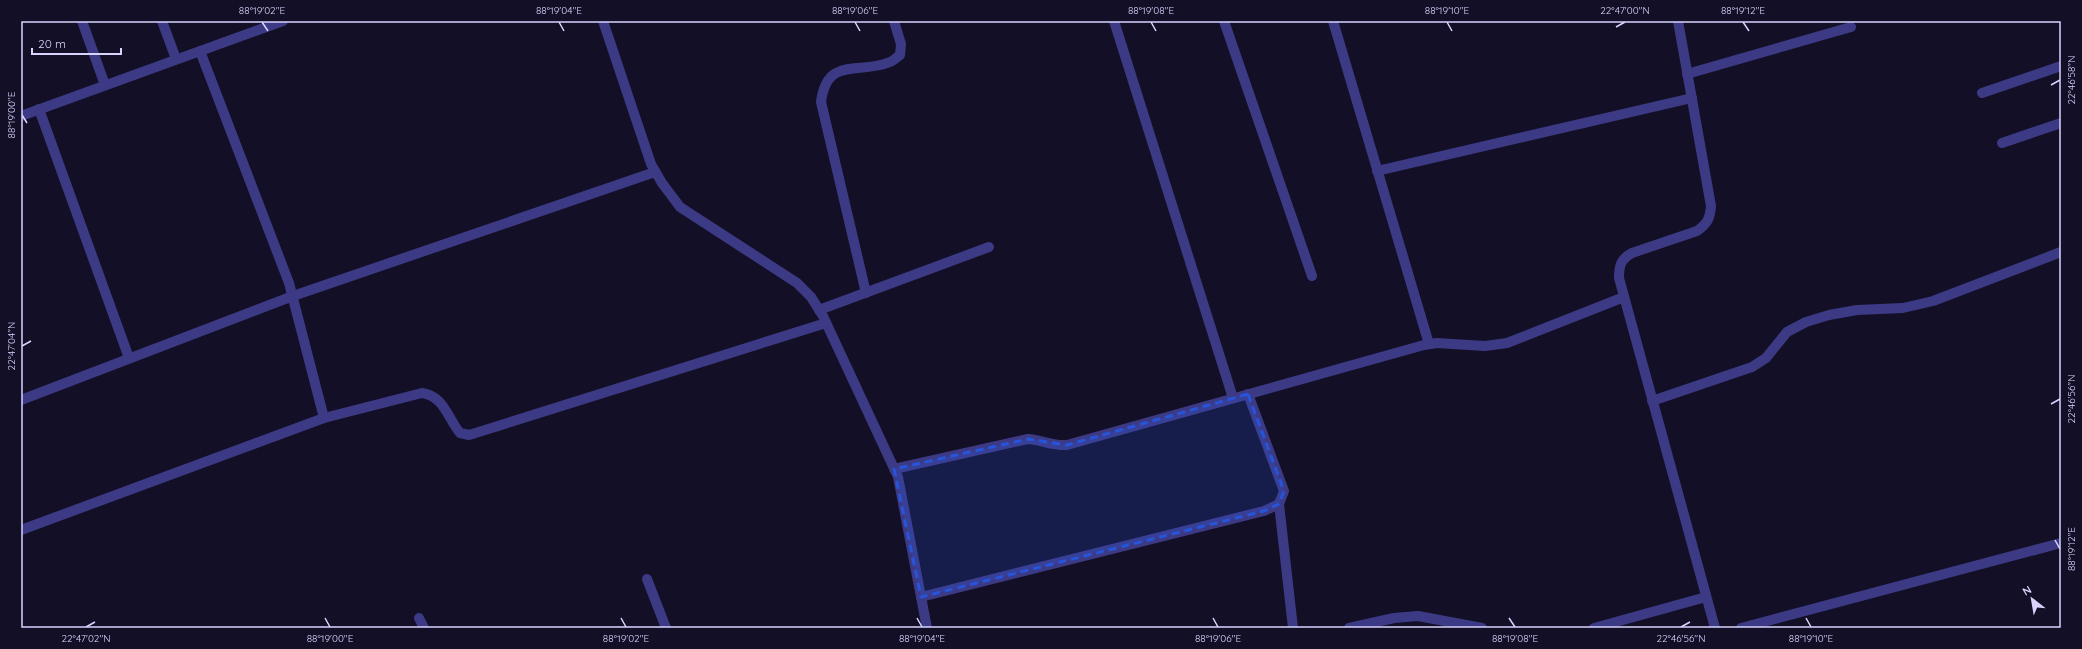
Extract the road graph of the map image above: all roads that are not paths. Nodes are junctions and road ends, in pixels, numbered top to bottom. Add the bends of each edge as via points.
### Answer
1 (82, 21) edge
2 (162, 21) edge
3 (283, 21) edge
4 (603, 21) edge
5 (894, 21) edge
6 (1114, 21) edge
7 (1224, 21) edge
8 (1333, 21) edge
9 (1678, 21) edge
10 (1851, 27) dead end
11 (200, 50) junction
12 (176, 60) junction
13 (2061, 66) edge
14 (1687, 74) junction
15 (104, 85) junction
16 (1982, 93) dead end
17 (1692, 98) junction
18 (39, 109) junction
19 (21, 116) edge
20 (2061, 123) edge
21 (2002, 143) dead end
22 (1378, 171) junction
23 (655, 172) junction
24 (989, 247) dead end
25 (2061, 252) edge
26 (1312, 276) dead end
27 (866, 293) junction
28 (293, 296) junction
29 (1624, 297) junction
30 (820, 310) junction
31 (826, 323) junction
32 (1429, 344) junction
33 (130, 358) junction
34 (1248, 394) junction
35 (1233, 398) junction
36 (21, 400) edge
37 (1652, 401) junction
38 (324, 418) junction
39 (894, 469) junction
40 (1278, 504) junction
41 (21, 530) edge
42 (2061, 544) edge
43 (647, 579) dead end
44 (921, 597) junction
45 (1706, 597) junction
46 (420, 618) dead end
47 (424, 628) edge
48 (666, 628) edge
49 (927, 628) edge
50 (1293, 628) edge
51 (1349, 628) edge
52 (1482, 628) edge
53 (1594, 628) edge
54 (1714, 628) edge
55 (1742, 628) edge

1 - 15 street
2 - 12 street
3 - 11 street
4 - 23 street
5 - 27 street via 901,44 900,55 890,62 843,69 831,76 823,87 822,102
6 - 35 street
7 - 26 street
8 - 22 street
9 - 14 street
10 - 14 street
11 - 12 street
11 - 28 street
12 - 15 street
13 - 16 street
14 - 17 street
15 - 18 street
17 - 22 street
17 - 29 street via 1711,206 1710,218 1696,232 1624,258 1619,266 1619,278
18 - 19 street
18 - 33 street
20 - 21 street
22 - 32 street
23 - 28 street
23 - 30 street via 680,207 797,283
24 - 27 street
25 - 37 street via 1932,301 1903,308 1829,314 1806,322 1787,332 1766,358 1752,367
27 - 30 street
28 - 33 street
28 - 38 street
29 - 32 street via 1507,343 1485,346
29 - 37 street
30 - 31 street
31 - 38 street via 469,434 460,433 432,394 422,393
31 - 39 street
32 - 34 street via 1407,348
33 - 36 street
34 - 35 street
34 - 40 street via 1284,491
35 - 39 street via 1067,445 1054,446 1028,439
37 - 45 street
38 - 41 street
39 - 44 street via 898,477
40 - 44 street via 1264,511
40 - 50 street
42 - 55 street
43 - 48 street
44 - 49 street
45 - 53 street
45 - 54 street
46 - 47 street
51 - 52 street via 1394,618 1418,616

